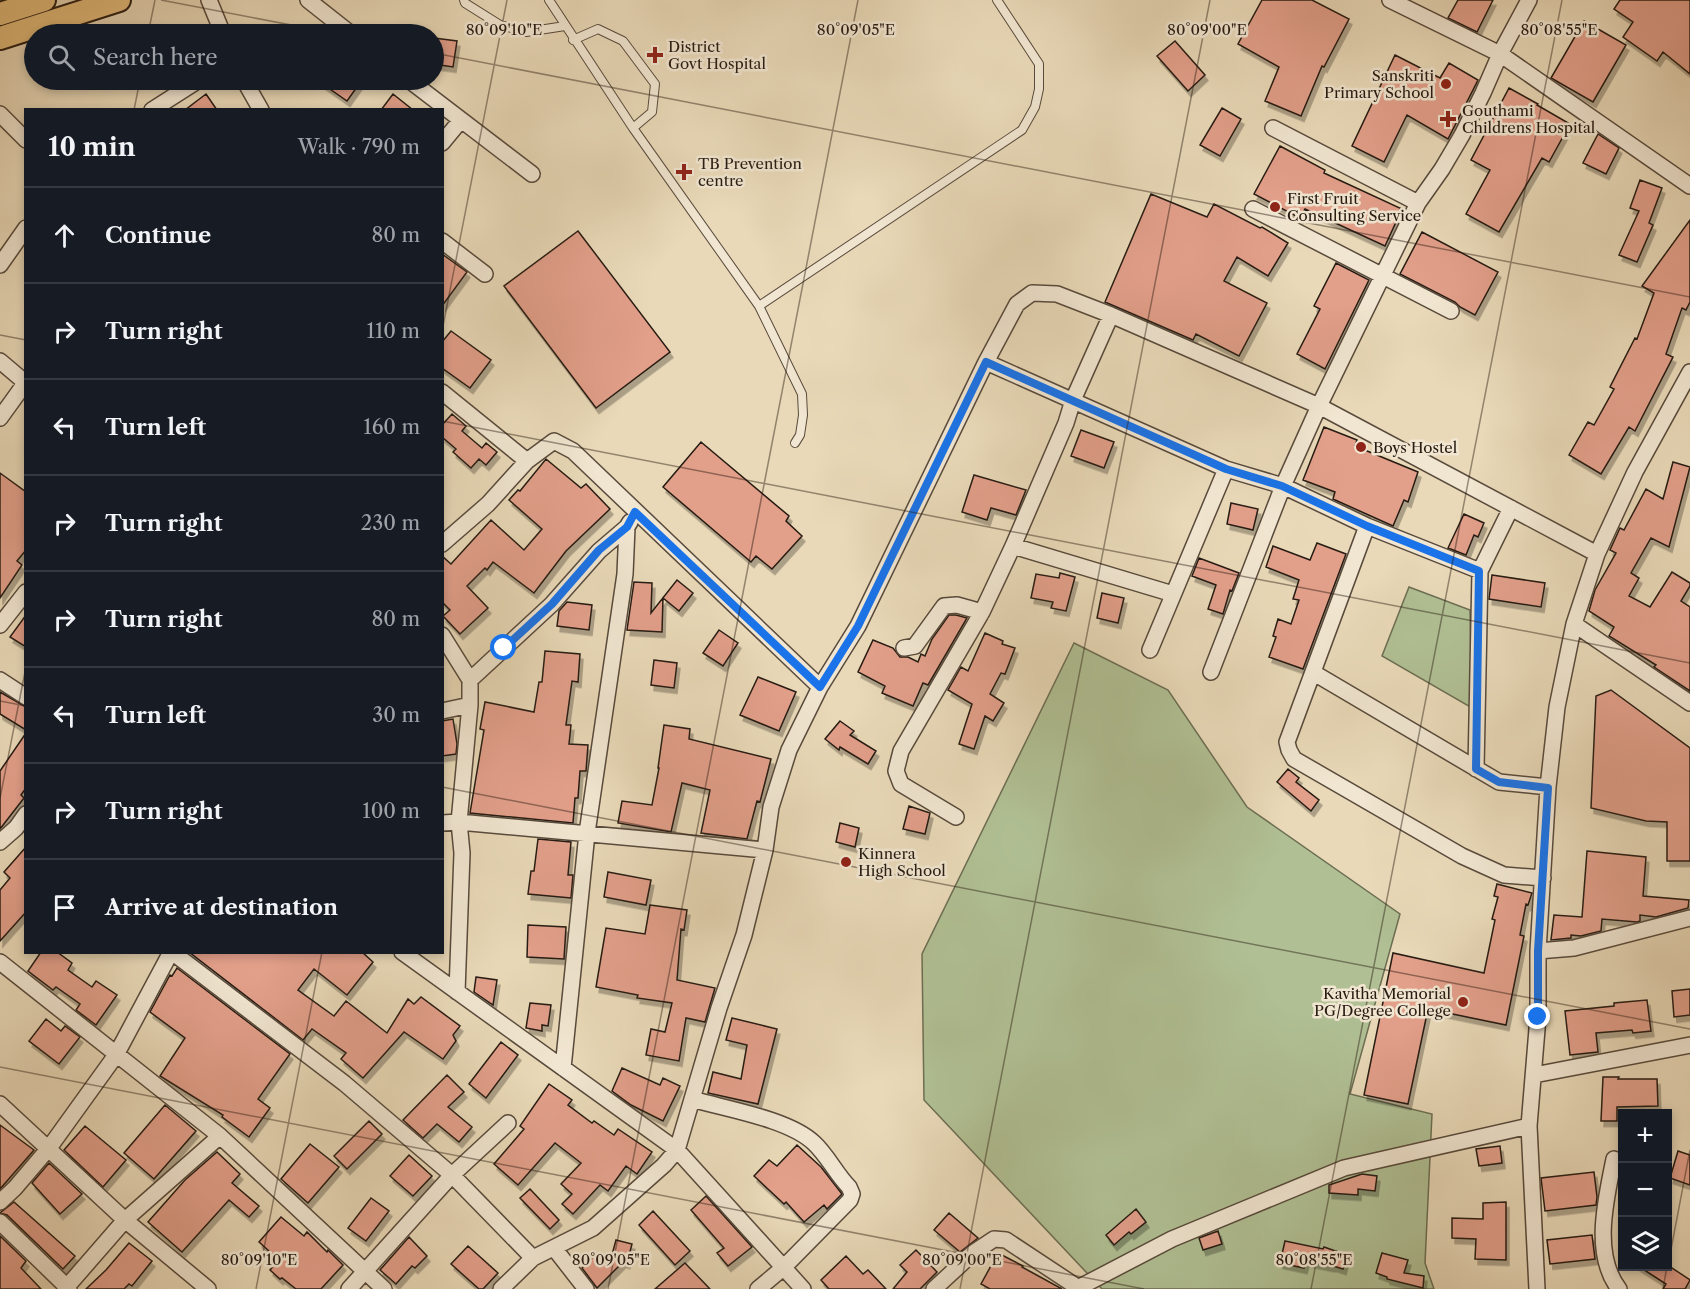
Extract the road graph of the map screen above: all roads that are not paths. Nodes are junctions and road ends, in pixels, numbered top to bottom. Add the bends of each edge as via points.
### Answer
1 (44, 0) edge
2 (119, 0) edge
3 (209, 0) edge
4 (308, 0) edge
5 (464, 0) edge
6 (549, 0) edge
7 (997, 0) edge
8 (1390, 0) edge
9 (1529, 0) edge
10 (0, 14) edge
11 (44, 24) edge
12 (219, 24) edge
13 (338, 24) edge
14 (565, 26) junction
15 (24, 30) edge
16 (0, 38) edge
17 (573, 40) junction
18 (1500, 54) junction
19 (183, 90) edge
20 (250, 90) edge
21 (422, 90) edge
22 (155, 108) edge
23 (260, 108) edge
24 (0, 114) edge
25 (460, 120) junction
26 (633, 128) junction
27 (1273, 128) dead end
28 (24, 139) edge
29 (444, 140) edge
30 (532, 174) dead end
31 (1690, 186) edge
32 (1418, 203) junction
33 (1253, 209) dead end
34 (24, 231) edge
35 (444, 243) edge
36 (0, 266) edge
37 (484, 274) dead end
38 (1383, 276) junction
39 (759, 306) junction
40 (1451, 311) dead end
41 (1112, 315) junction
42 (0, 360) edge
43 (986, 362) junction
44 (1690, 372) edge
45 (24, 382) edge
46 (24, 384) edge
47 (444, 394) edge
48 (1073, 400) junction
49 (1319, 406) junction
50 (0, 418) edge
51 (795, 443) dead end
52 (527, 461) junction
53 (1226, 469) junction
54 (1282, 486) junction
55 (1511, 508) junction
56 (635, 512) junction
57 (1367, 526) junction
58 (627, 527) junction
59 (444, 542) edge
60 (1013, 546) junction
61 (1597, 554) junction
62 (1479, 571) junction
63 (1173, 594) junction
64 (24, 595) edge
65 (981, 612) junction
66 (1574, 624) junction
67 (0, 625) edge
68 (444, 638) edge
69 (904, 648) dead end
70 (1150, 650) dead end
71 (1211, 672) dead end
72 (1314, 673) junction
73 (0, 680) edge
74 (470, 680) junction
75 (820, 687) junction
76 (24, 696) edge
77 (1690, 703) edge
78 (470, 705) junction
79 (444, 711) edge
80 (1476, 769) junction
81 (1548, 788) junction
82 (956, 817) dead end
83 (459, 822) junction
84 (444, 823) edge
85 (21, 832) edge
86 (587, 833) junction
87 (0, 842) edge
88 (765, 850) junction
89 (1543, 878) junction
90 (1690, 918) edge
91 (1538, 951) junction
92 (171, 954) edge
93 (175, 954) edge
94 (405, 954) edge
95 (0, 962) edge
96 (457, 993) junction
97 (1690, 1045) edge
98 (117, 1055) junction
99 (563, 1068) junction
100 (1534, 1075) junction
101 (692, 1099) junction
102 (0, 1104) edge
103 (508, 1123) dead end
104 (1529, 1126) junction
105 (220, 1136) junction
106 (49, 1148) junction
107 (677, 1150) junction
108 (1614, 1159) dead end
109 (452, 1175) junction
110 (0, 1202) edge
111 (125, 1220) junction
112 (0, 1222) edge
113 (554, 1248) junction
114 (533, 1258) junction
115 (783, 1268) junction
116 (367, 1271) junction
117 (1539, 1287) edge
118 (67, 1288) edge
119 (1077, 1288) edge
120 (206, 1289) edge
121 (349, 1289) edge
122 (384, 1289) edge
123 (501, 1289) edge
124 (586, 1289) edge
125 (758, 1289) edge
126 (802, 1289) edge
127 (934, 1289) edge
128 (1619, 1289) edge

1 - 10 main road
2 - 11 main road
3 - 12 street
4 - 13 street
5 - 14 lane via 500,25 526,32
6 - 14 lane
7 - 39 lane via 1039,64 1035,107 1022,130
8 - 18 street
9 - 18 street
14 - 17 lane
15 - 16 main road
17 - 26 lane
17 - 26 lane via 598,29 623,41 655,84 652,112
18 - 31 street
18 - 32 street via 1462,135
19 - 22 street
20 - 23 street
21 - 25 street
24 - 28 street
25 - 29 street
25 - 30 street
26 - 39 lane
27 - 32 street
32 - 38 street
33 - 38 street
34 - 36 street
35 - 37 street
38 - 40 street
38 - 49 street
39 - 51 lane via 802,394 803,415
41 - 43 street via 1057,294 1032,293 1017,304
41 - 48 street
41 - 49 street
42 - 45 street
43 - 48 street
43 - 75 street via 858,626
44 - 61 street via 1635,472
46 - 50 street
47 - 52 street
48 - 53 street
48 - 60 street
49 - 54 street
49 - 55 street
52 - 56 street via 554,441 573,451
52 - 59 street via 488,504
53 - 54 street
53 - 63 street
54 - 57 street
54 - 71 street
55 - 61 street
55 - 62 street
56 - 58 street
56 - 75 street
57 - 62 street
57 - 72 street
58 - 74 street via 599,550 552,604
58 - 86 street via 625,574
60 - 63 street
60 - 65 street
61 - 66 street
62 - 80 street
63 - 70 street
64 - 67 street
65 - 69 street via 957,605 944,606 915,646
65 - 82 street via 901,751 897,771 902,784
66 - 77 street
66 - 81 street via 1557,707
68 - 74 street
72 - 80 street
72 - 89 street via 1287,742 1294,759 1462,856 1504,875
73 - 76 street
74 - 78 street
75 - 88 street via 789,750 771,807
78 - 79 street
78 - 83 street
80 - 81 street via 1499,782
81 - 89 street
83 - 84 street
83 - 86 street
83 - 96 street via 462,854
85 - 87 street
86 - 88 street
86 - 99 street
88 - 101 street via 744,935
89 - 91 street
90 - 91 street via 1575,948
91 - 100 street
92 - 98 street
93 - 109 street via 344,1083
94 - 96 street
95 - 98 street
96 - 99 street
97 - 100 street
98 - 105 street
98 - 106 street
99 - 107 street
100 - 104 street
101 - 107 street
101 - 115 street via 777,1122 794,1131 814,1143 849,1187 850,1200
102 - 106 street
103 - 109 street
104 - 117 street
104 - 119 street via 1344,1168 1172,1239
105 - 111 street
105 - 116 street
106 - 110 street
106 - 111 street
107 - 113 street via 593,1228
107 - 115 street
108 - 128 street via 1605,1200 1604,1241 1607,1269
109 - 114 street
109 - 116 street
111 - 118 street
111 - 120 street
112 - 118 street
113 - 114 street
113 - 124 street
114 - 123 street
115 - 125 street
115 - 126 street
116 - 121 street
116 - 122 street
119 - 127 street via 1006,1240 994,1239

